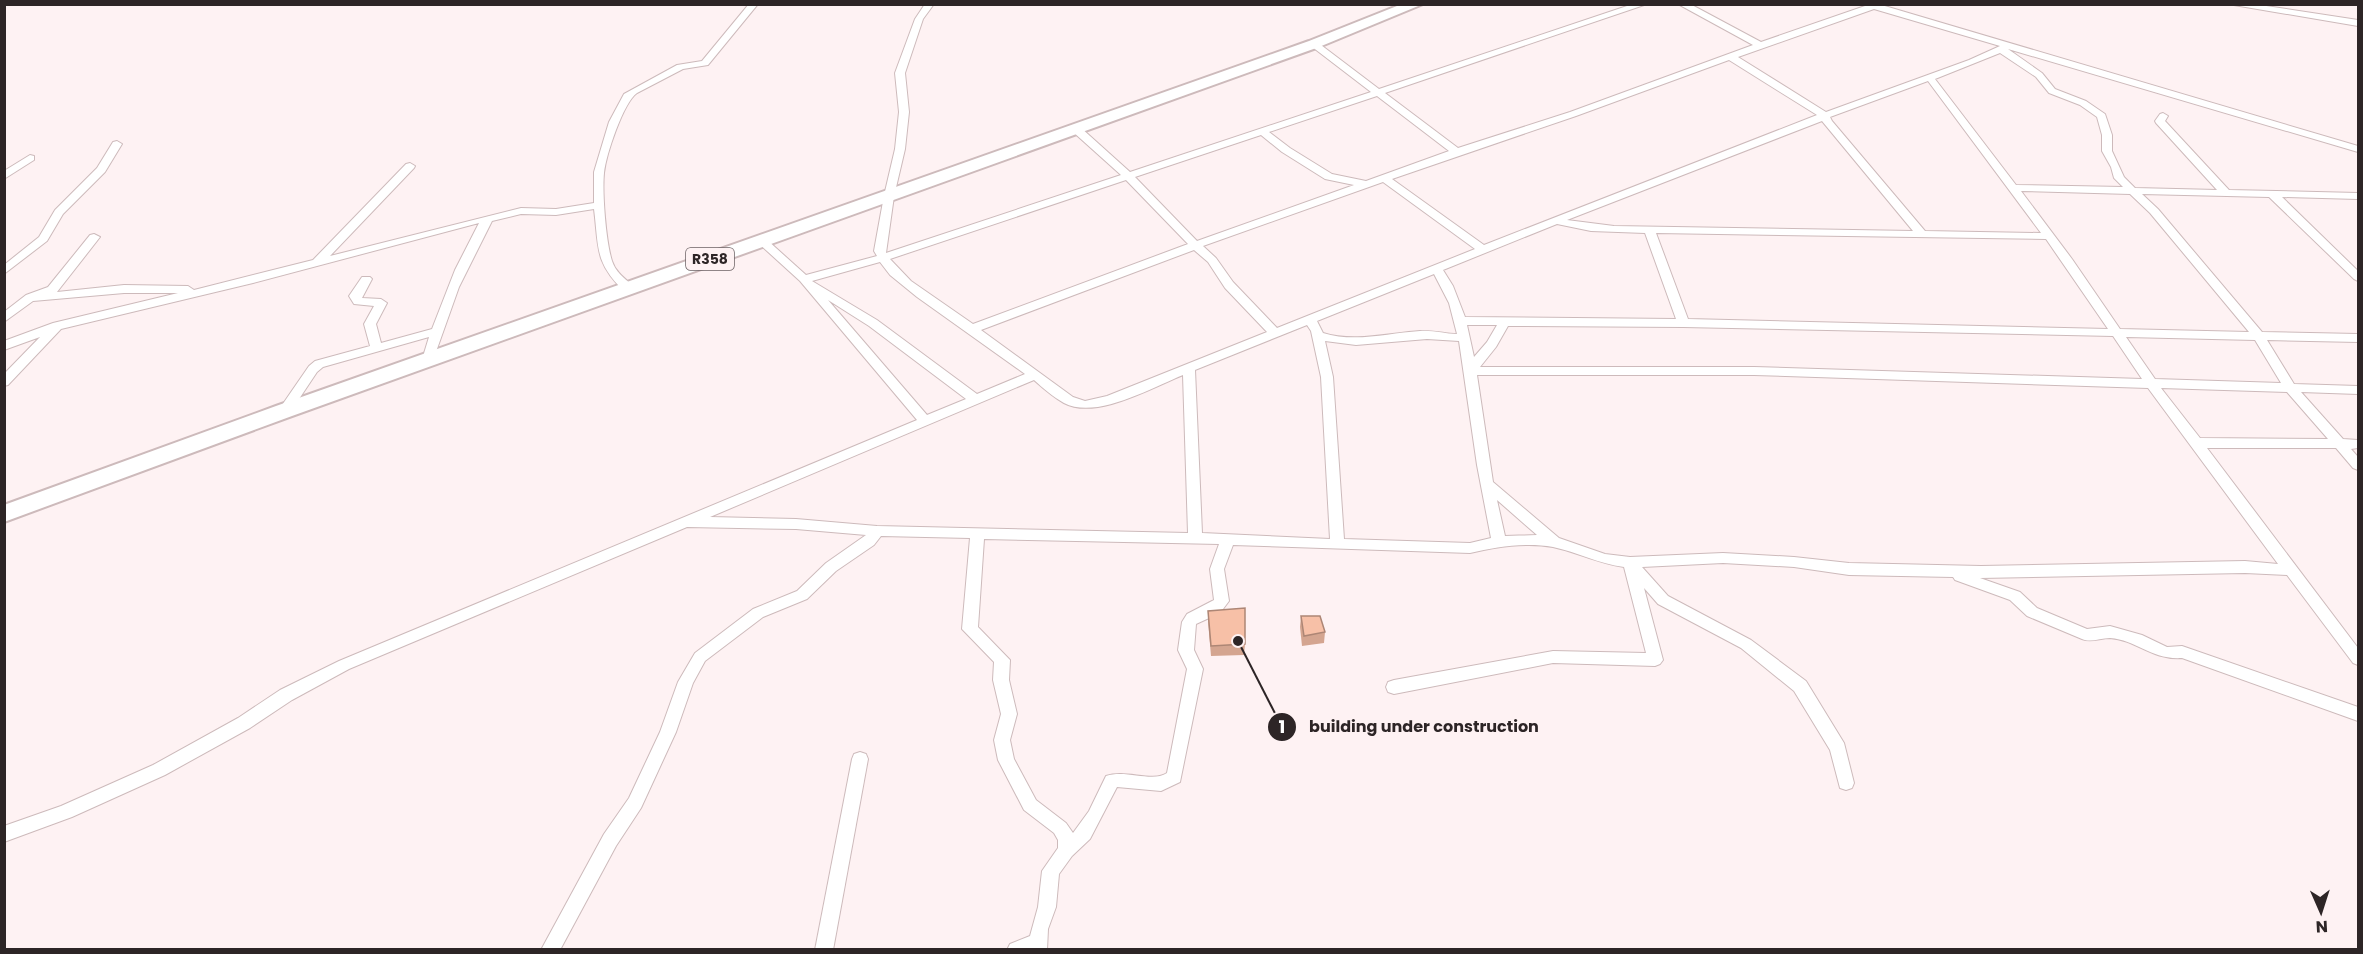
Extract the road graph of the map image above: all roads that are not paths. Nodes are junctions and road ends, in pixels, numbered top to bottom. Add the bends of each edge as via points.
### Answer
1 (754, 4) edge
2 (930, 4) edge
3 (1416, 4) edge
4 (1643, 4) edge
5 (1682, 4) edge
6 (2232, 4) edge
7 (1870, 5) edge
8 (2358, 23) edge
9 (1314, 44) junction
10 (1759, 45) junction
11 (2004, 47) junction
12 (1730, 56) junction
13 (1930, 78) junction
14 (1379, 92) junction
15 (1825, 116) junction
16 (2163, 116) dead end
17 (1076, 129) junction
18 (1263, 132) junction
19 (117, 144) dead end
20 (2358, 148) edge
21 (1456, 152) junction
22 (30, 158) dead end
23 (410, 166) dead end
24 (1128, 175) junction
25 (4, 176) edge
26 (1384, 178) junction
27 (1367, 184) junction
28 (2012, 188) junction
29 (2133, 191) junction
30 (2227, 194) junction
31 (2273, 195) junction
32 (888, 196) junction
33 (2358, 196) edge
34 (599, 205) junction
35 (488, 218) junction
36 (1558, 221) junction
37 (1648, 230) junction
38 (1921, 233) junction
39 (2048, 236) junction
40 (94, 237) dead end
41 (762, 241) junction
42 (1195, 245) junction
43 (1482, 249) junction
44 (882, 258) junction
45 (316, 262) junction
46 (1437, 268) junction
47 (4, 271) edge
48 (2358, 277) edge
49 (366, 279) dead end
50 (806, 279) junction
51 (628, 288) junction
52 (202, 292) junction
53 (30, 298) junction
54 (4, 318) edge
55 (1310, 319) junction
56 (1460, 321) junction
57 (1505, 321) junction
58 (1683, 323) junction
59 (57, 326) junction
60 (972, 329) junction
61 (437, 331) junction
62 (1275, 334) junction
63 (2118, 334) junction
64 (1318, 335) junction
65 (2258, 335) junction
66 (1463, 337) junction
67 (2358, 338) edge
68 (4, 345) edge
69 (377, 349) junction
70 (428, 360) junction
71 (1189, 370) junction
72 (1471, 370) junction
73 (1035, 375) junction
74 (4, 382) edge
75 (2151, 383) junction
76 (2291, 388) junction
77 (2358, 390) edge
78 (976, 400) junction
79 (284, 411) junction
80 (926, 422) junction
81 (2196, 443) junction
82 (2338, 444) junction
83 (2358, 444) edge
84 (2358, 465) edge
85 (1487, 484) junction
86 (4, 514) edge
87 (689, 522) junction
88 (877, 531) junction
89 (977, 533) junction
90 (1195, 538) junction
91 (1227, 540) junction
92 (1499, 542) junction
93 (1554, 542) junction
94 (1336, 545) junction
95 (1629, 562) junction
96 (2293, 570) junction
97 (1946, 572) junction
98 (2358, 659) edge
99 (1394, 687) dead end
100 (2358, 714) edge
101 (860, 759) dead end
102 (1846, 783) dead end
103 (4, 834) edge
104 (1066, 850) junction
105 (1037, 947) edge
106 (550, 950) edge
107 (824, 950) edge
108 (1016, 950) edge

1 - 34 street via 705,63 680,68 627,96 600,166
2 - 32 street via 919,19 900,73 904,112 897,169
3 - 9 main road, R358
4 - 14 street
5 - 10 street
6 - 8 street
7 - 10 street
7 - 11 street
9 - 14 street
9 - 17 main road, R358
10 - 12 street
11 - 13 street
11 - 20 street
11 - 29 street via 2052,91 2083,103 2102,116 2107,151 2119,178
12 - 15 street
12 - 21 street
13 - 15 street
13 - 28 street
14 - 18 street
14 - 21 street
15 - 36 street
15 - 38 street
16 - 30 street via 2160,121
17 - 24 street
17 - 32 main road, R358
18 - 24 street
18 - 27 street via 1329,177
19 - 47 street via 101,170 59,212 43,239
21 - 26 street
22 - 25 street
23 - 45 street
24 - 42 street
24 - 44 street
26 - 27 street
26 - 43 street
27 - 42 street
28 - 29 street
28 - 39 street
29 - 30 street
29 - 65 street
30 - 31 street
31 - 33 street
31 - 48 street
32 - 41 main road, R358
32 - 44 street
34 - 35 street via 556,212 521,211
34 - 51 street via 606,262
35 - 45 street
35 - 61 street via 467,252
36 - 37 street via 1593,228
36 - 43 street
37 - 38 street
37 - 58 street
38 - 39 street
39 - 63 street
40 - 53 street via 52,290
41 - 50 street
41 - 51 main road, R358
42 - 60 street
42 - 62 street
43 - 46 street
44 - 50 street
44 - 60 street via 911,286
45 - 52 street
46 - 55 street
46 - 56 street via 1451,290
49 - 69 street via 354,296 358,301 381,302 370,324
50 - 78 street via 910,349
50 - 80 street
51 - 70 main road, R358
52 - 53 street via 124,289
52 - 59 street
53 - 54 street
55 - 62 street
55 - 64 street
56 - 57 street
56 - 66 street
57 - 58 street
57 - 72 street
58 - 63 street
59 - 68 street
59 - 74 street
60 - 73 street
61 - 69 street
61 - 70 street
62 - 71 street
63 - 65 street
63 - 75 street
64 - 66 street via 1334,340
64 - 94 street via 1327,376
65 - 67 street
65 - 76 street
66 - 72 street
69 - 79 street via 319,364
70 - 79 main road, R358
71 - 73 street via 1095,404 1077,404
71 - 90 street
72 - 75 street via 1754,371
72 - 85 street
73 - 78 street
75 - 76 street
75 - 81 street
76 - 77 street
76 - 82 street
78 - 80 street
79 - 86 main road, R358
80 - 87 street
81 - 82 street
81 - 96 street
82 - 83 street
82 - 84 street
85 - 92 street
85 - 93 street
87 - 88 street via 796,524
87 - 103 street via 344,665 159,770 66,812
88 - 89 street
88 - 106 street via 802,596 758,614 700,657 635,803 610,840
89 - 90 street
89 - 104 street via 970,629 1002,660 1001,680 1009,714 1002,740 1006,760 1030,805 1067,835
90 - 91 street
91 - 94 street
91 - 104 street via 1216,569 1222,601 1216,609 1198,613 1189,622 1186,650 1195,669 1174,777 1160,785 1129,778 1112,781 1089,824
92 - 93 street
92 - 94 street via 1470,548
93 - 95 street via 1605,559
95 - 97 street via 1723,558 1794,561 1849,569
95 - 99 street via 1655,660 1552,657
95 - 102 street via 1663,600 1746,644 1800,686 1838,748
96 - 97 street via 2245,567
96 - 98 street
97 - 100 street via 2014,596 2032,612 2087,635 2110,632 2166,653 2182,652
101 - 107 street
104 - 105 street via 1051,871
105 - 108 street

